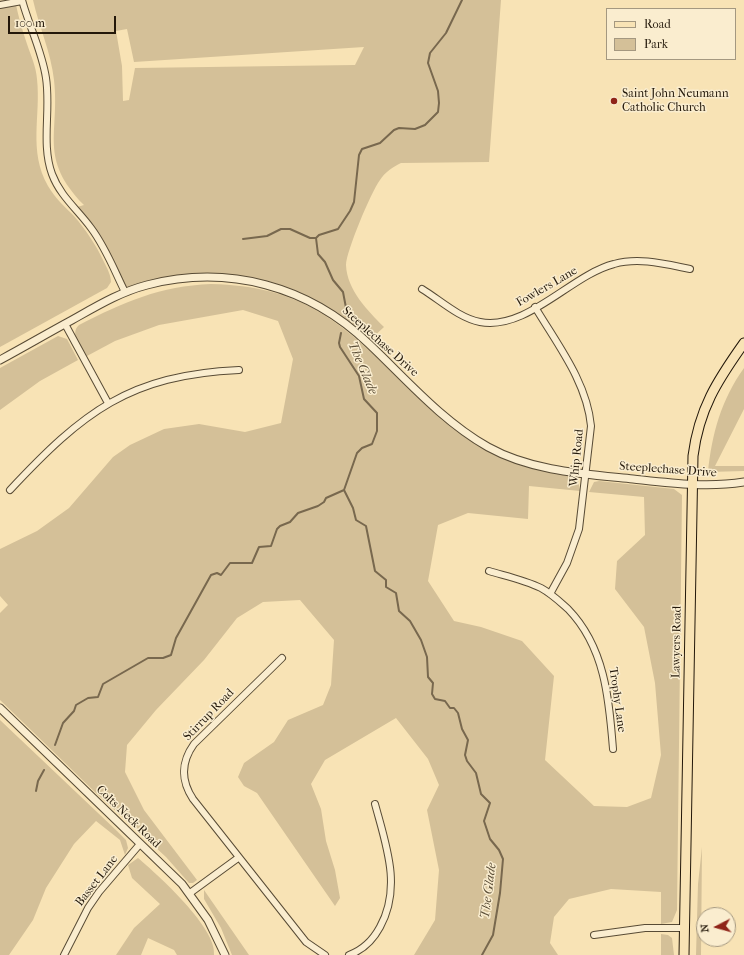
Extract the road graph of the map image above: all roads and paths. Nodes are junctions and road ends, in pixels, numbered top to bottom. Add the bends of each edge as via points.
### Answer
1 (22, 0) edge
2 (0, 4) edge
3 (690, 269) dead end
4 (422, 289) dead end
5 (125, 292) junction
6 (535, 307) junction
7 (65, 324) junction
8 (744, 343) edge
9 (0, 360) edge
10 (240, 370) dead end
11 (108, 403) junction
12 (586, 474) junction
13 (744, 482) edge
14 (692, 485) junction
15 (10, 490) dead end
16 (489, 571) dead end
17 (550, 594) junction
18 (282, 658) dead end
19 (0, 708) edge
20 (613, 749) dead end
21 (375, 804) dead end
22 (140, 844) junction
23 (238, 858) junction
24 (190, 893) junction
25 (684, 928) junction
26 (594, 935) dead end
27 (64, 955) edge
28 (224, 955) edge
29 (325, 955) edge
30 (349, 955) edge
31 (684, 955) edge

1 - 2 street
1 - 5 street via 46,77 47,153 52,175 63,195 101,243
3 - 6 street, Fowlers Lane via 639,261 614,264 595,272
4 - 6 street, Fowlers Lane via 461,314 479,322 506,321
5 - 7 street, Steeplechase Drive
5 - 12 street, Steeplechase Drive via 180,279 222,277 262,283 299,296 343,320 442,415 490,448 529,464
6 - 12 street, Whip Road via 587,399 591,426
7 - 9 street, Steeplechase Drive
7 - 11 street
8 - 14 main road, Lawyers Road via 720,377 704,407 695,439
10 - 11 street via 172,378
11 - 15 street via 58,440
12 - 14 street, Steeplechase Drive
12 - 17 street, Whip Road via 579,529 567,563
13 - 14 street, Steeplechase Drive
14 - 25 main road, Lawyers Road
16 - 17 street, Trophy Lane via 530,584
17 - 20 street, Trophy Lane via 580,623 595,648 604,678
18 - 23 street, Stirrup Road via 194,744 184,767 188,792
19 - 22 street, Colts Neck Road
21 - 30 street via 390,859 391,899 377,933 363,948
22 - 24 street, Colts Neck Road
22 - 27 street, Basset Lane via 88,908
23 - 24 street
23 - 29 street, Stirrup Road via 306,942
24 - 28 street, Colts Neck Road via 208,920
25 - 26 street via 645,928
25 - 31 main road, Lawyers Road

